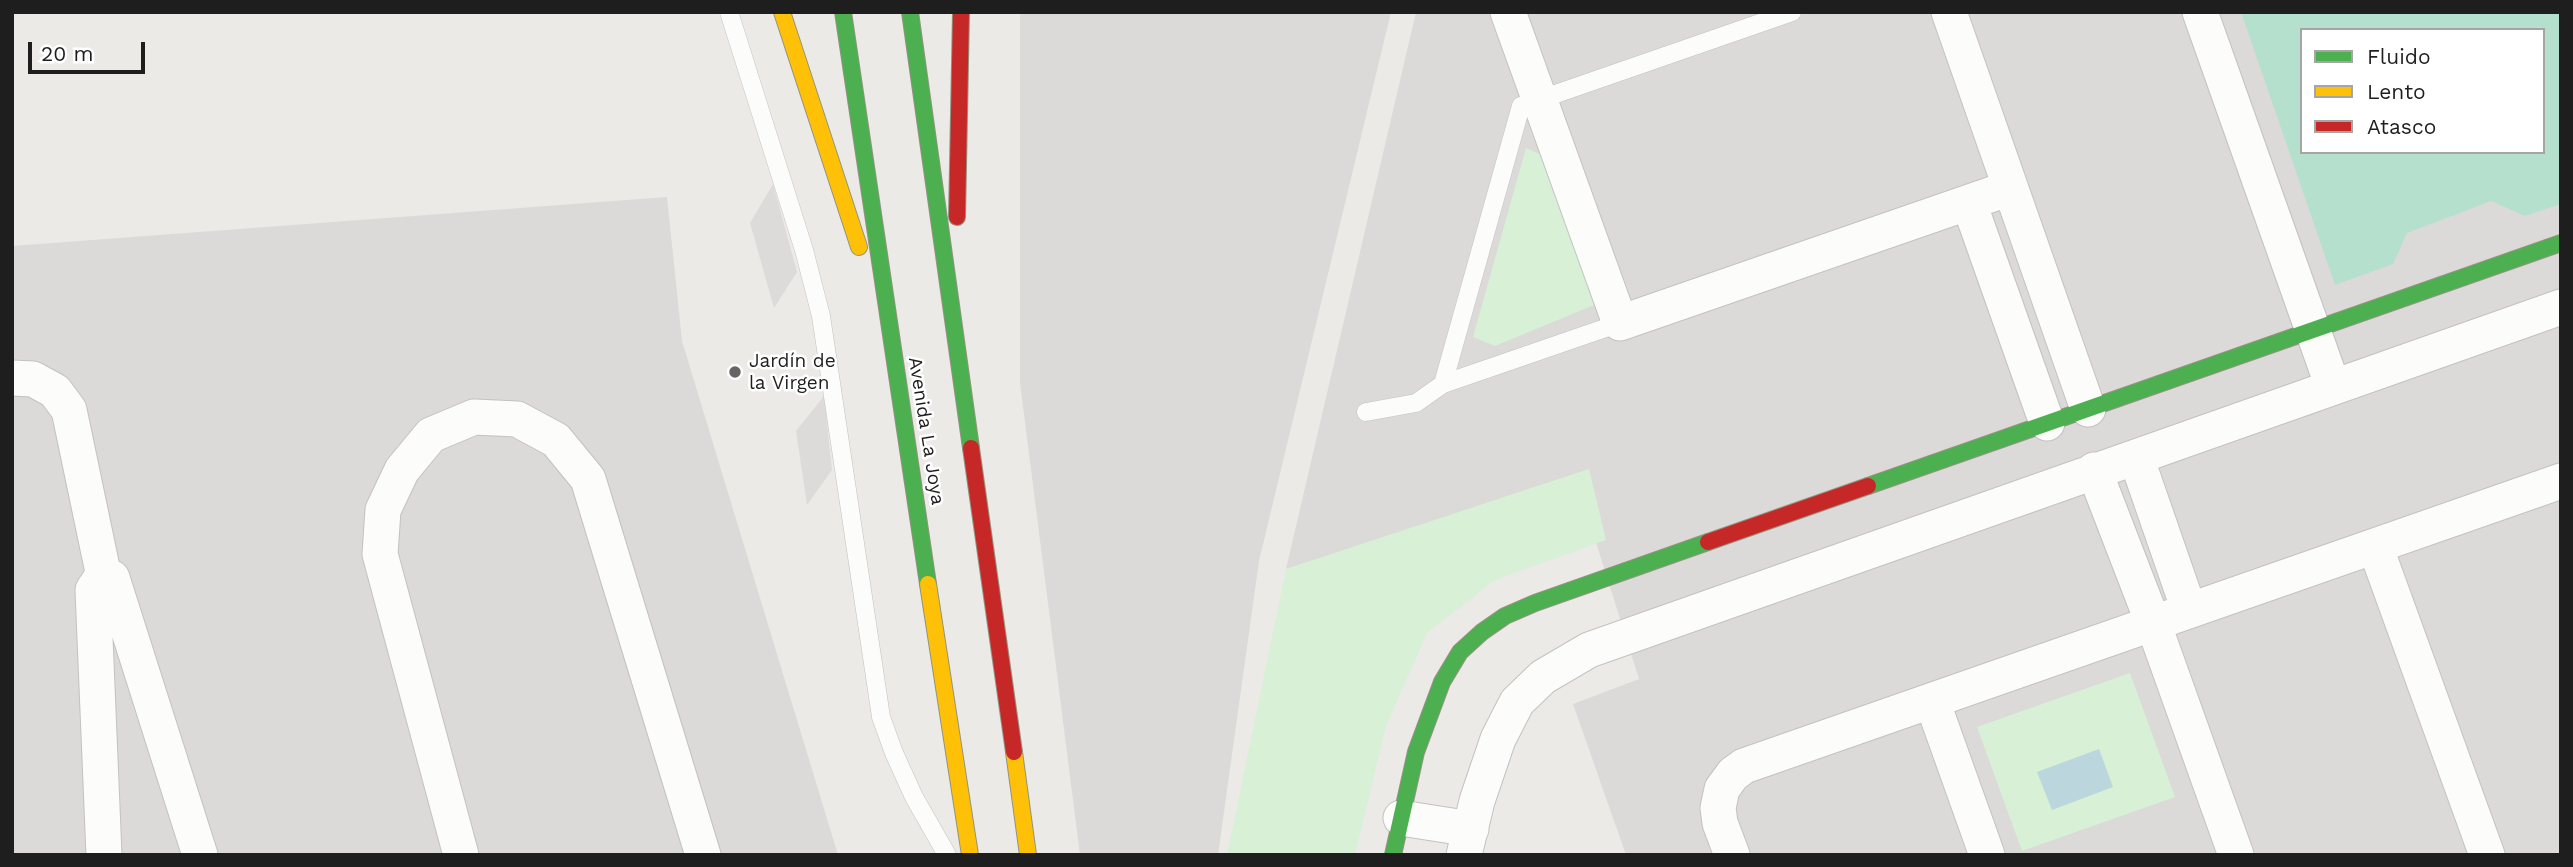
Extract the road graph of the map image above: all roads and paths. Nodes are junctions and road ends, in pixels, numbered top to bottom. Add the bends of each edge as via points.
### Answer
1 (729, 12) edge
2 (782, 12) edge
3 (844, 12) edge
4 (910, 12) edge
5 (961, 12) edge
6 (1508, 12) edge
7 (1792, 12) edge
8 (1949, 12) edge
9 (2200, 12) edge
10 (1538, 99) junction
11 (2010, 188) junction
12 (1969, 202) junction
13 (2561, 243) edge
14 (2561, 307) edge
15 (1620, 323) junction
16 (2314, 329) junction
17 (956, 341) junction
18 (891, 347) junction
19 (12, 378) edge
20 (1443, 384) junction
21 (2333, 387) junction
22 (2088, 409) junction
23 (1366, 412) dead end
24 (2047, 423) junction
25 (2136, 457) junction
26 (2094, 470) junction
27 (2561, 481) edge
28 (2375, 546) junction
29 (104, 577) junction
30 (2189, 610) junction
31 (2153, 623) junction
32 (1932, 701) junction
33 (1401, 818) junction
34 (1467, 842) edge
35 (104, 855) edge
36 (201, 855) edge
37 (461, 855) edge
38 (703, 855) edge
39 (947, 855) edge
40 (970, 855) edge
41 (1028, 855) edge
42 (1393, 855) edge
43 (1732, 855) edge
44 (1987, 855) edge
45 (2236, 855) edge
46 (2487, 855) edge

1 - 39 lane via 821,316 881,717 914,797
2 - 18 main road
3 - 18 main road, Avenida La Joya
4 - 17 main road
5 - 17 main road
6 - 10 street
7 - 10 lane
8 - 11 street
9 - 16 street
10 - 15 street
10 - 20 lane via 1521,106
11 - 12 street
11 - 22 street
12 - 15 street
12 - 24 street
13 - 16 main road
14 - 21 street
15 - 20 lane
16 - 21 street
16 - 22 main road
17 - 41 main road
18 - 40 main road, Avenida La Joya
19 - 29 street via 33,379 55,391 69,410
20 - 23 lane via 1416,403
21 - 25 street
22 - 24 main road
24 - 33 main road via 1505,616 1460,652 1442,682 1416,752
25 - 26 street
25 - 30 street
26 - 31 street
26 - 34 street via 1565,662 1517,702 1498,739
27 - 28 street
28 - 30 street
28 - 46 street
29 - 35 street via 93,590
29 - 36 street via 112,578
30 - 31 street
31 - 32 street
31 - 45 street
32 - 43 street via 1744,766 1733,774 1722,789 1718,808
32 - 44 street
33 - 34 street
33 - 42 main road
37 - 38 street via 380,554 383,510 402,470 431,435 474,417 517,419 556,440 588,479

